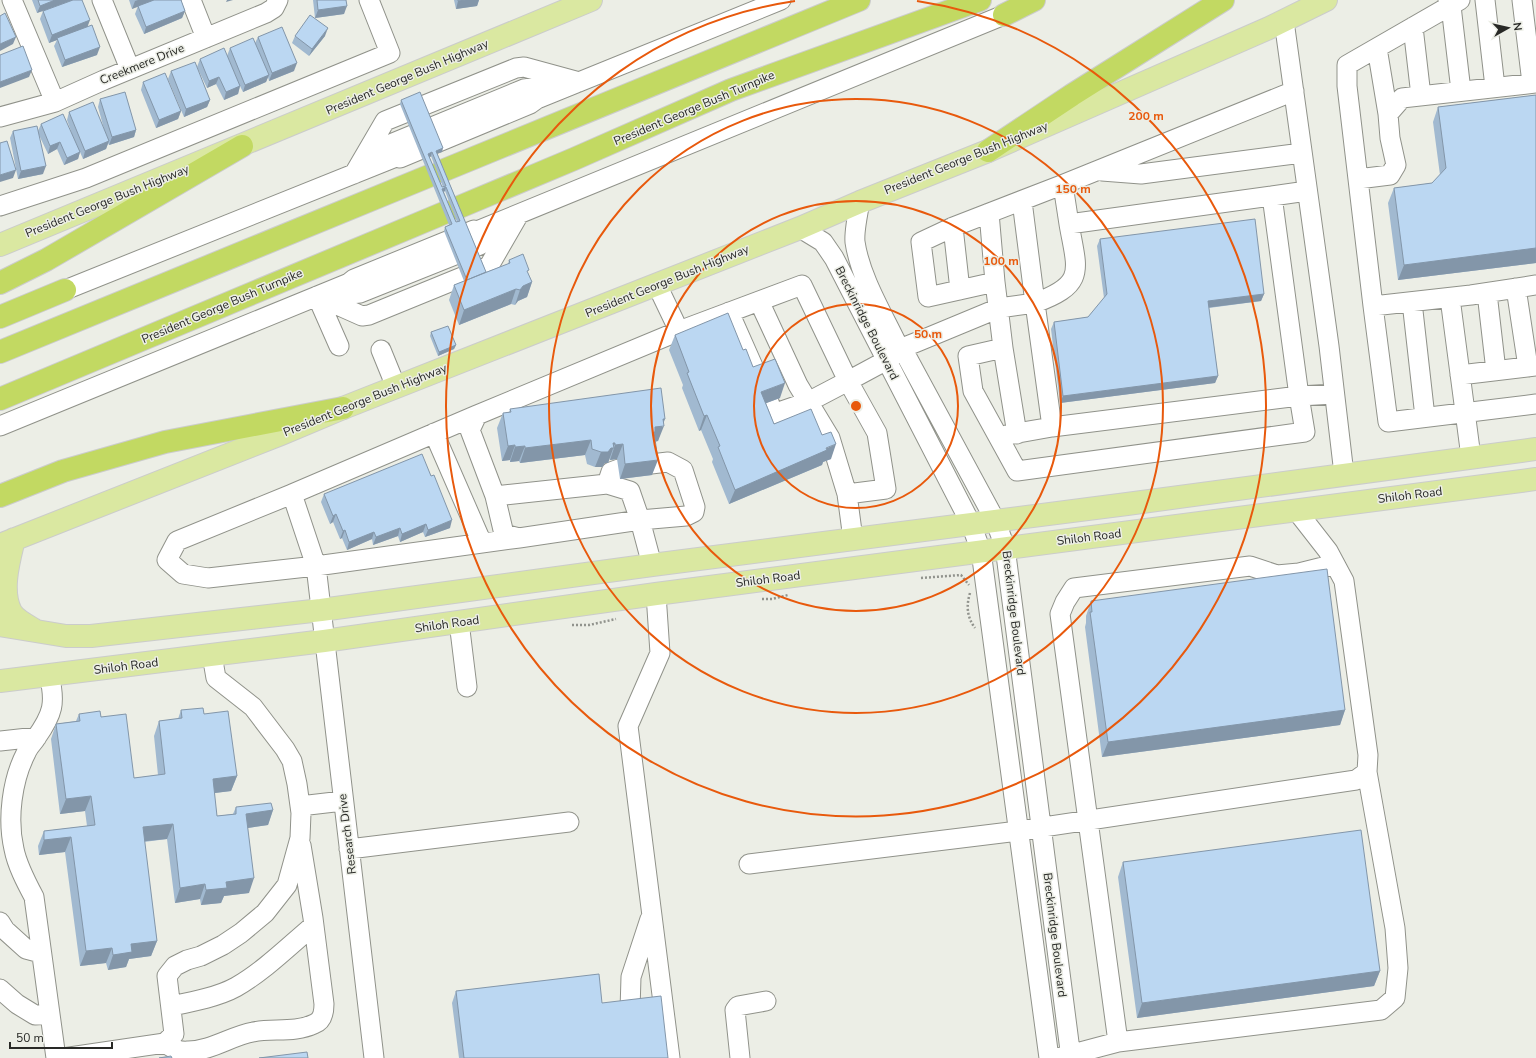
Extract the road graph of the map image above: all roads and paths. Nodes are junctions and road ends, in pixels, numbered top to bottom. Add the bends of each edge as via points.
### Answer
1 (12, 0) edge
2 (102, 0) edge
3 (191, 0) edge
4 (369, 0) edge
5 (591, 0) edge
6 (781, 0) edge
7 (859, 0) edge
8 (980, 0) edge
9 (1034, 0) edge
10 (1223, 0) edge
11 (1326, 0) edge
12 (1485, 0) edge
13 (1522, 0) edge
14 (278, 1) edge
15 (1453, 2) edge
16 (1004, 15) joint
17 (1284, 21) junction
18 (1413, 28) junction
19 (206, 38) junction
20 (1377, 48) junction
21 (130, 69) junction
22 (579, 82) junction
23 (1534, 83) edge
24 (1495, 88) junction
25 (1294, 91) junction
26 (1461, 91) junction
27 (1421, 96) junction
28 (55, 102) junction
29 (1388, 114) junction
30 (0, 117) edge
31 (242, 146) junction
32 (988, 151) junction
33 (1302, 153) junction
34 (1097, 171) junction
35 (354, 174) junction
36 (1358, 179) junction
37 (1063, 185) junction
38 (1307, 191) junction
39 (1272, 196) junction
40 (1022, 201) junction
41 (860, 202) junction
42 (0, 206) edge
43 (989, 213) junction
44 (519, 214) junction
45 (1069, 224) junction
46 (953, 227) junction
47 (800, 228) junction
48 (0, 245) edge
49 (995, 282) junction
50 (0, 283) edge
51 (657, 285) junction
52 (1536, 285) edge
53 (1516, 288) junction
54 (65, 290) joint
55 (960, 290) junction
56 (1487, 293) junction
57 (317, 296) junction
58 (1450, 298) junction
59 (759, 301) junction
60 (1035, 302) junction
61 (1412, 302) junction
62 (1373, 306) junction
63 (999, 308) junction
64 (729, 312) junction
65 (0, 317) edge
66 (679, 331) junction
67 (339, 346) dead end
68 (902, 348) junction
69 (1003, 348) junction
70 (381, 350) dead end
71 (0, 352) edge
72 (887, 360) junction
73 (1532, 366) edge
74 (1496, 371) junction
75 (1460, 375) junction
76 (392, 377) dead end
77 (758, 378) edge
78 (848, 381) junction
79 (1334, 394) junction
80 (1299, 396) junction
81 (0, 399) edge
82 (768, 402) edge
83 (808, 402) junction
84 (1536, 404) edge
85 (343, 408) junction
86 (1464, 412) junction
87 (477, 415) junction
88 (1426, 417) junction
89 (0, 426) edge
90 (1052, 428) junction
91 (434, 433) junction
92 (1017, 434) junction
93 (998, 437) junction
94 (1536, 449) edge
95 (1471, 457) junction
96 (651, 464) edge
97 (619, 469) dead end
98 (1344, 474) junction
99 (1536, 479) edge
100 (607, 484) junction
101 (292, 494) junction
102 (847, 494) junction
103 (0, 496) edge
104 (495, 496) junction
105 (1296, 510) junction
106 (640, 520) junction
107 (995, 520) junction
108 (971, 524) junction
109 (519, 538) junction
110 (853, 539) junction
111 (7, 542) edge
112 (482, 543) junction
113 (1005, 548) junction
114 (982, 551) junction
115 (1335, 564) junction
116 (652, 565) junction
117 (316, 566) junction
118 (914, 578) dead end
119 (656, 594) junction
120 (321, 610) junction
121 (459, 622) junction
122 (0, 625) edge
123 (35, 631) junction
124 (979, 633) dead end
125 (324, 641) junction
126 (212, 655) junction
127 (49, 675) junction
128 (0, 681) edge
129 (467, 687) dead end
130 (37, 737) junction
131 (0, 741) edge
132 (1367, 772) junction
133 (343, 801) junction
134 (300, 806) junction
135 (1088, 820) junction
136 (569, 822) dead end
137 (1041, 827) junction
138 (1018, 830) junction
139 (300, 838) junction
140 (349, 849) junction
141 (749, 864) dead end
142 (652, 914) junction
143 (0, 922) edge
144 (314, 925) junction
145 (41, 953) junction
146 (0, 989) edge
147 (766, 1001) dead end
148 (171, 1006) junction
149 (630, 1010) edge
150 (50, 1014) junction
151 (1118, 1042) junction
152 (165, 1043) junction
153 (1066, 1057) edge
154 (56, 1058) edge
155 (63, 1058) edge
156 (374, 1058) edge
157 (670, 1058) edge
158 (740, 1058) edge
159 (1049, 1058) edge

1 - 28 street
2 - 21 street
3 - 19 street
4 - 42 street via 390,53 86,178
5 - 31 main road, President George Bush Highway
6 - 22 street
7 - 71 highway
8 - 81 highway, President George Bush Turnpike via 731,90 574,159
9 - 16 highway
10 - 32 highway
11 - 17 main road, President George Bush Highway
12 - 24 street
13 - 23 street
14 - 19 street, Creekmere Drive via 274,8 266,13
15 - 18 street
15 - 26 street
16 - 44 street
17 - 25 street
17 - 32 main road, President George Bush Highway
18 - 20 street
18 - 27 street
19 - 21 street, Creekmere Drive
20 - 29 street
20 - 36 street via 1347,65 1347,86
21 - 28 street, Creekmere Drive
22 - 35 street via 400,158 396,157
22 - 35 street via 524,89 393,142
23 - 24 street
24 - 26 street
25 - 33 street
25 - 34 street
26 - 27 street
27 - 29 street via 1402,98
28 - 30 street, Creekmere Drive
29 - 36 street via 1396,165 1390,175
31 - 48 main road, President George Bush Highway
31 - 50 highway via 46,260
32 - 41 main road, President George Bush Highway
33 - 34 street via 1140,174
33 - 38 street
34 - 37 street
35 - 54 street
36 - 62 street
37 - 40 street
37 - 45 street
38 - 39 street
38 - 79 street
39 - 45 street
39 - 80 street
40 - 43 street
40 - 60 street
41 - 47 main road, President George Bush Highway
41 - 68 street, Breckinridge Boulevard via 855,240 859,259 896,342
43 - 46 street
43 - 49 street
44 - 57 street via 474,230
44 - 57 street via 489,266 411,298 362,316
45 - 60 street via 1077,267 1076,275 1068,286 1053,296
46 - 55 street
46 - 55 street via 921,242 928,297
47 - 51 main road, President George Bush Highway
47 - 72 street, Breckinridge Boulevard via 823,242 834,258
49 - 55 street
49 - 63 street
51 - 66 street
51 - 85 main road, President George Bush Highway
52 - 53 street
53 - 56 street
53 - 73 street
54 - 65 highway
56 - 58 street
56 - 74 street
57 - 67 street
57 - 89 street
58 - 61 street
58 - 75 street
59 - 64 street
59 - 78 street via 802,285
59 - 83 street
60 - 63 street
60 - 90 street
61 - 62 street
61 - 88 street
62 - 88 street via 1388,422
63 - 68 street
63 - 69 street
64 - 66 street
64 - 77 street
66 - 87 street
68 - 72 street
68 - 107 street, Breckinridge Boulevard
69 - 92 street
69 - 93 street via 968,356 972,391
70 - 76 street
72 - 78 street
72 - 108 street, Breckinridge Boulevard
73 - 74 street
74 - 75 street
75 - 86 street
78 - 83 street
78 - 102 street via 877,433 886,489
79 - 80 street
79 - 98 street
80 - 90 street
80 - 93 street via 1305,432 1017,471
82 - 83 street via 773,414
83 - 102 street via 830,438
84 - 86 street
85 - 103 highway via 165,442 63,471
85 - 111 main road, President George Bush Highway
86 - 88 street
86 - 95 street
87 - 91 street
87 - 104 street via 470,430
90 - 92 street
91 - 101 street
91 - 112 street
92 - 93 street
94 - 95 main road
95 - 98 main road
96 - 106 street via 668,462 682,470 695,507 694,512 686,516
97 - 100 street via 611,472
98 - 107 main road
99 - 105 main road, Shiloh Road
100 - 104 street
100 - 106 street via 630,491
101 - 117 street, Research Drive
101 - 117 street via 177,541 167,560 183,574 208,578
102 - 110 street
104 - 109 street via 504,534
105 - 113 main road, Shiloh Road
105 - 115 street
106 - 109 street
106 - 116 street
107 - 108 main road
107 - 113 street, Breckinridge Boulevard
108 - 110 main road
108 - 114 street, Breckinridge Boulevard
109 - 112 street
110 - 116 main road
111 - 123 main road via 6,600 11,613
112 - 117 street
113 - 114 main road, Shiloh Road
113 - 137 street, Breckinridge Boulevard
114 - 119 main road, Shiloh Road
114 - 138 street, Breckinridge Boulevard
115 - 132 street via 1344,581 1368,754
115 - 135 street via 1299,573 1277,575 1250,566 1074,588 1064,602 1060,614
116 - 119 main road
116 - 120 main road
117 - 120 street, Research Drive
118 - 124 path via 961,575 971,586 968,610 971,622
119 - 121 main road, Shiloh Road
119 - 142 street via 660,653 628,726
120 - 123 main road via 91,636 66,636
120 - 125 street, Research Drive
121 - 125 main road, Shiloh Road
121 - 129 street
122 - 123 main road
125 - 126 main road, Shiloh Road
125 - 133 street, Research Drive
126 - 127 main road, Shiloh Road
126 - 134 street via 216,678 254,707 292,761
127 - 128 main road, Shiloh Road
127 - 130 street via 53,704 49,719
130 - 131 street
130 - 145 street via 26,752 20,768 11,810 14,848 24,879 34,897
132 - 135 street via 1356,780
132 - 151 street via 1395,928 1398,968 1395,998 1381,1010
133 - 134 street
133 - 140 street, Research Drive
134 - 139 street
135 - 137 street
135 - 151 street
136 - 140 street
137 - 138 street
137 - 153 street, Breckinridge Boulevard
138 - 141 street
138 - 159 street, Breckinridge Boulevard
139 - 144 street
139 - 148 street via 286,885 265,913 223,945 175,966 167,976
140 - 156 street, Research Drive
142 - 149 street via 631,977
142 - 157 street
143 - 145 street via 26,949
144 - 148 street via 265,966 235,987 200,1000
144 - 152 street via 324,1004 321,1020 303,1028 243,1034 196,1050 175,1050
145 - 150 street
146 - 150 street via 35,1015
147 - 158 street via 738,1006 735,1010
148 - 152 street via 174,1034
150 - 154 street
151 - 153 street
152 - 155 street

